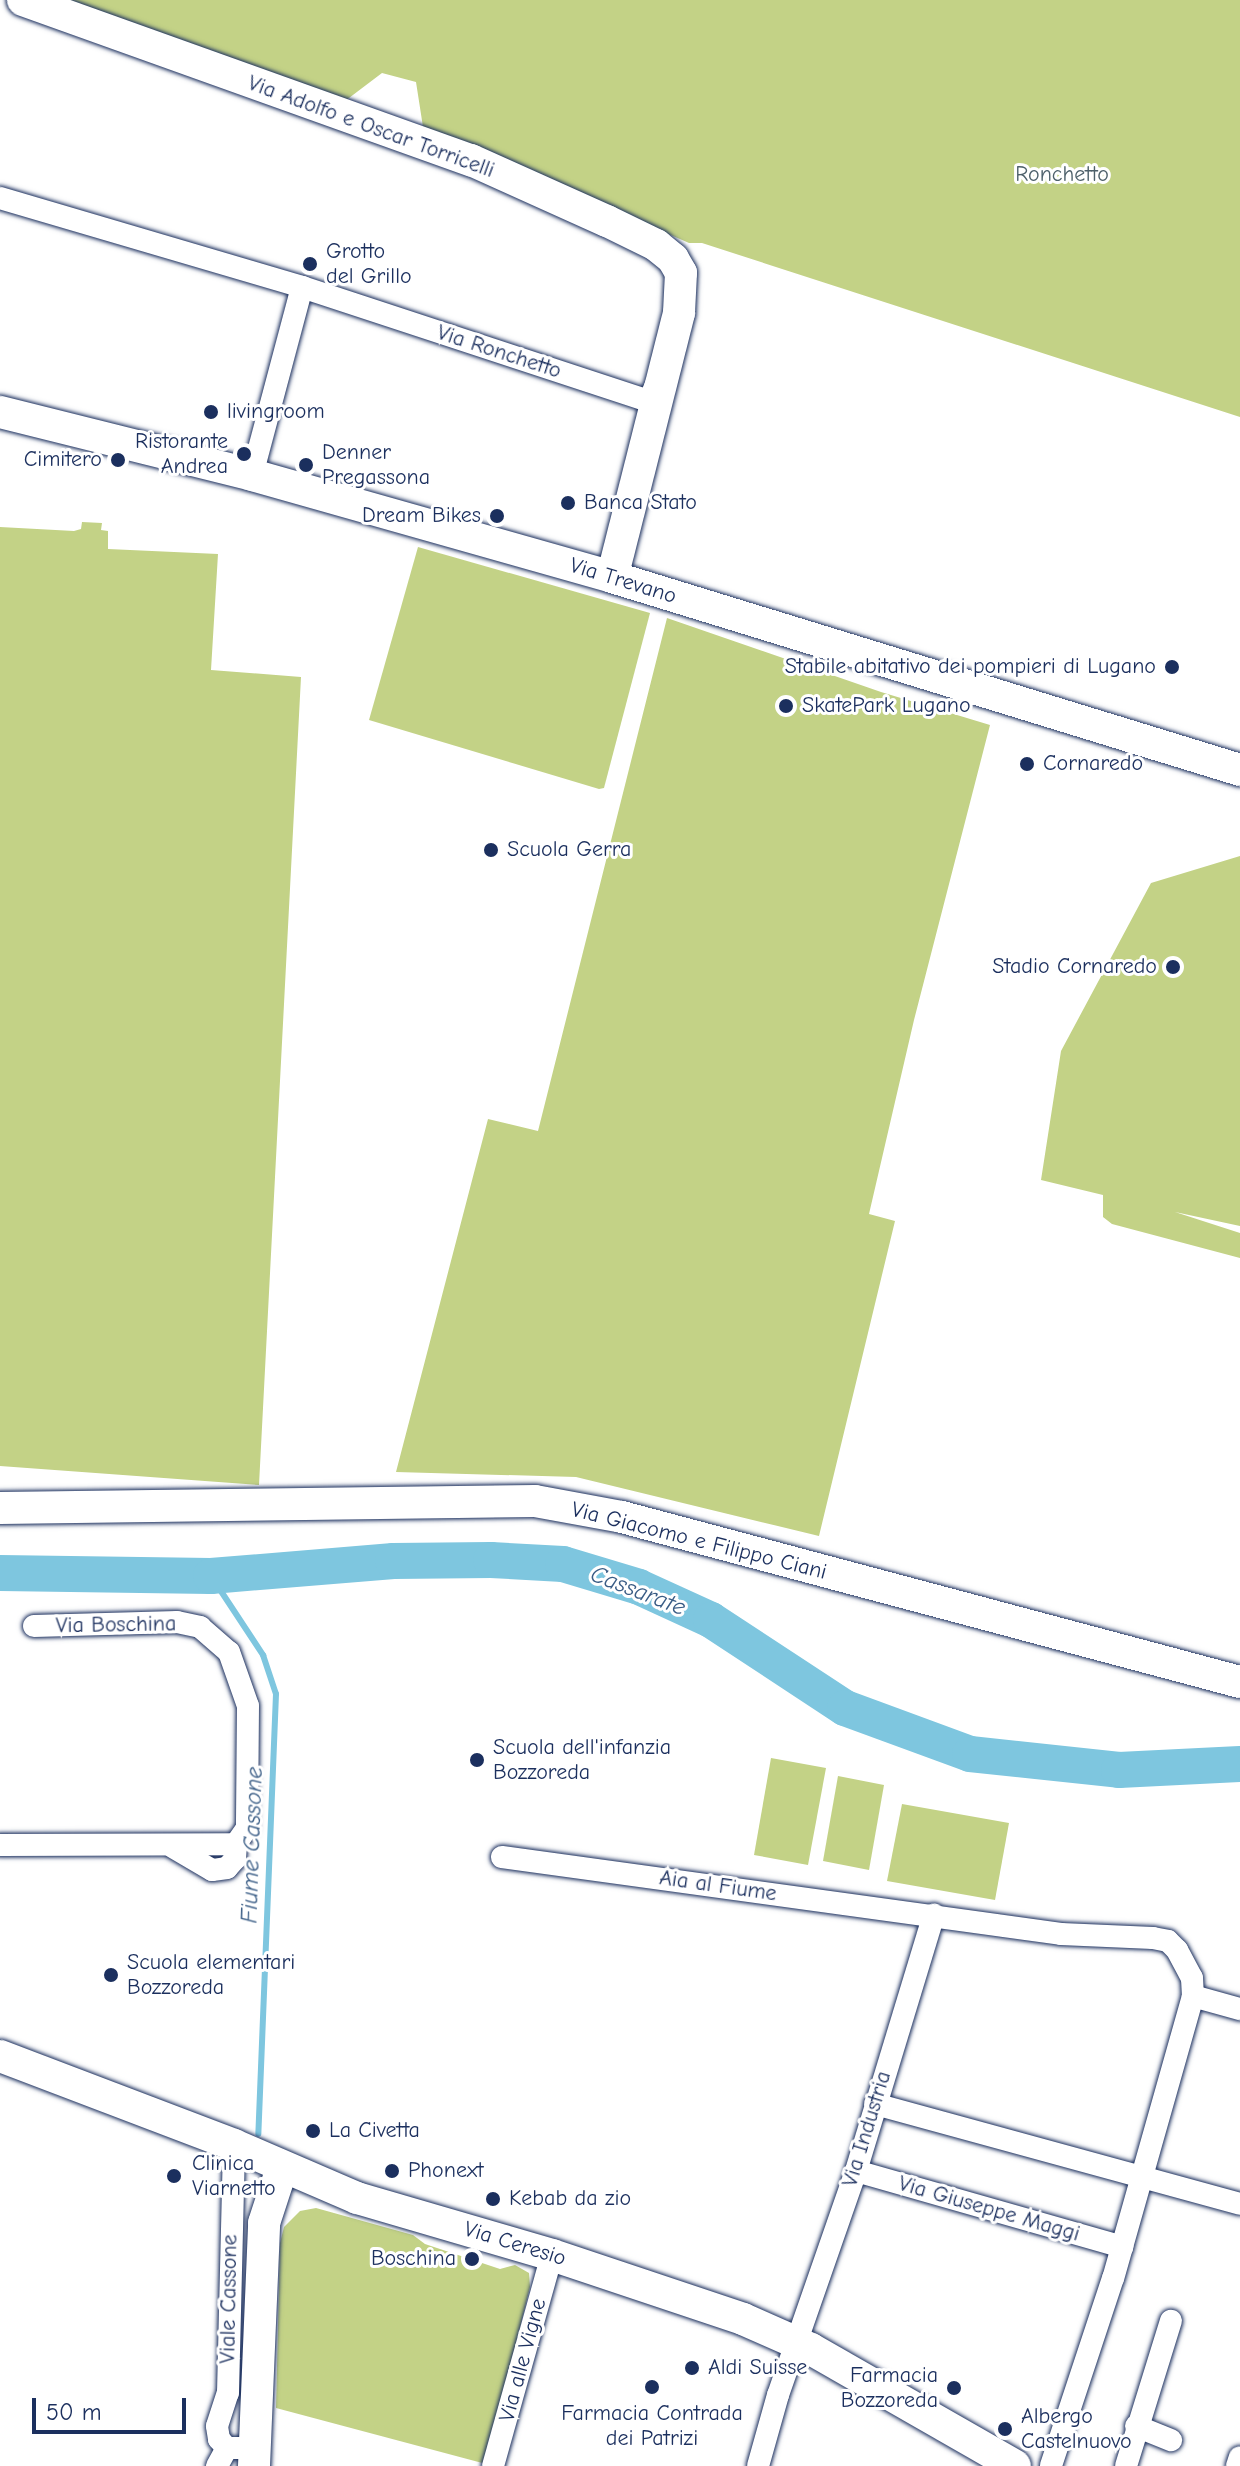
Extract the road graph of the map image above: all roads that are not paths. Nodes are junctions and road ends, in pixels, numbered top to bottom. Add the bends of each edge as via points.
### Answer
1 (23, 0) edge
2 (0, 198) edge
3 (302, 287) junction
4 (669, 356) junction
5 (0, 412) edge
6 (252, 475) junction
7 (612, 577) junction
8 (1240, 770) edge
9 (0, 1508) edge
10 (34, 1626) dead end
11 (1240, 1682) edge
12 (0, 1845) edge
13 (502, 1857) dead end
14 (934, 1915) junction
15 (1193, 1996) junction
16 (1240, 2009) edge
17 (0, 2056) edge
18 (875, 2104) junction
19 (234, 2145) junction
20 (282, 2168) junction
21 (856, 2171) junction
22 (1142, 2175) junction
23 (1240, 2204) edge
24 (1122, 2247) junction
25 (552, 2255) junction
26 (1171, 2321) dead end
27 (796, 2342) junction
28 (1136, 2426) junction
29 (1171, 2440) dead end
30 (238, 2457) edge
31 (1240, 2457) edge
32 (493, 2466) edge
33 (758, 2466) edge
34 (1015, 2466) edge
35 (1051, 2466) edge
36 (1126, 2466) edge
37 (1237, 2466) edge

1 - 4 main road, Via Adolfo e Oscar Torricelli via 471,160 656,245 681,273
2 - 3 street, Via Ronchetto
3 - 4 street, Via Ronchetto via 649,401
3 - 6 street
4 - 7 main road, Via Adolfo e Oscar Torricelli
5 - 6 main road, Via Trevano
6 - 7 main road, Via Trevano
7 - 8 main road, Via Trevano
9 - 11 main road, Via Giacomo e Filippo Ciani via 535,1501 622,1517
10 - 12 street, Via Boschina via 177,1622 200,1627 229,1652 248,1706 247,1828 236,1844 235,1859 227,1868 212,1870 173,1847
13 - 14 street, Aia al Fiume
14 - 15 street via 1061,1934 1168,1941 1192,1978
14 - 18 street, Via Industria
15 - 16 street
15 - 22 street
17 - 19 main road, Via Ceresio
18 - 21 street, Via Industria
18 - 22 street
19 - 20 main road, Via Ceresio
19 - 30 street, Viale Cassone via 228,2393 217,2426 219,2439
20 - 25 main road, Via Ceresio via 357,2198
20 - 30 main road, Viale Cassone via 264,2223
21 - 24 street, Via Giuseppe Maggi
21 - 27 street, Via Industria
22 - 23 street
22 - 24 street
24 - 35 street
25 - 27 main road, Via Ceresio
25 - 32 street, Via alle Vigne
26 - 28 street
27 - 33 street, Via Industria
27 - 34 main road, Via Ceresio
28 - 29 street
28 - 36 street
31 - 37 street

